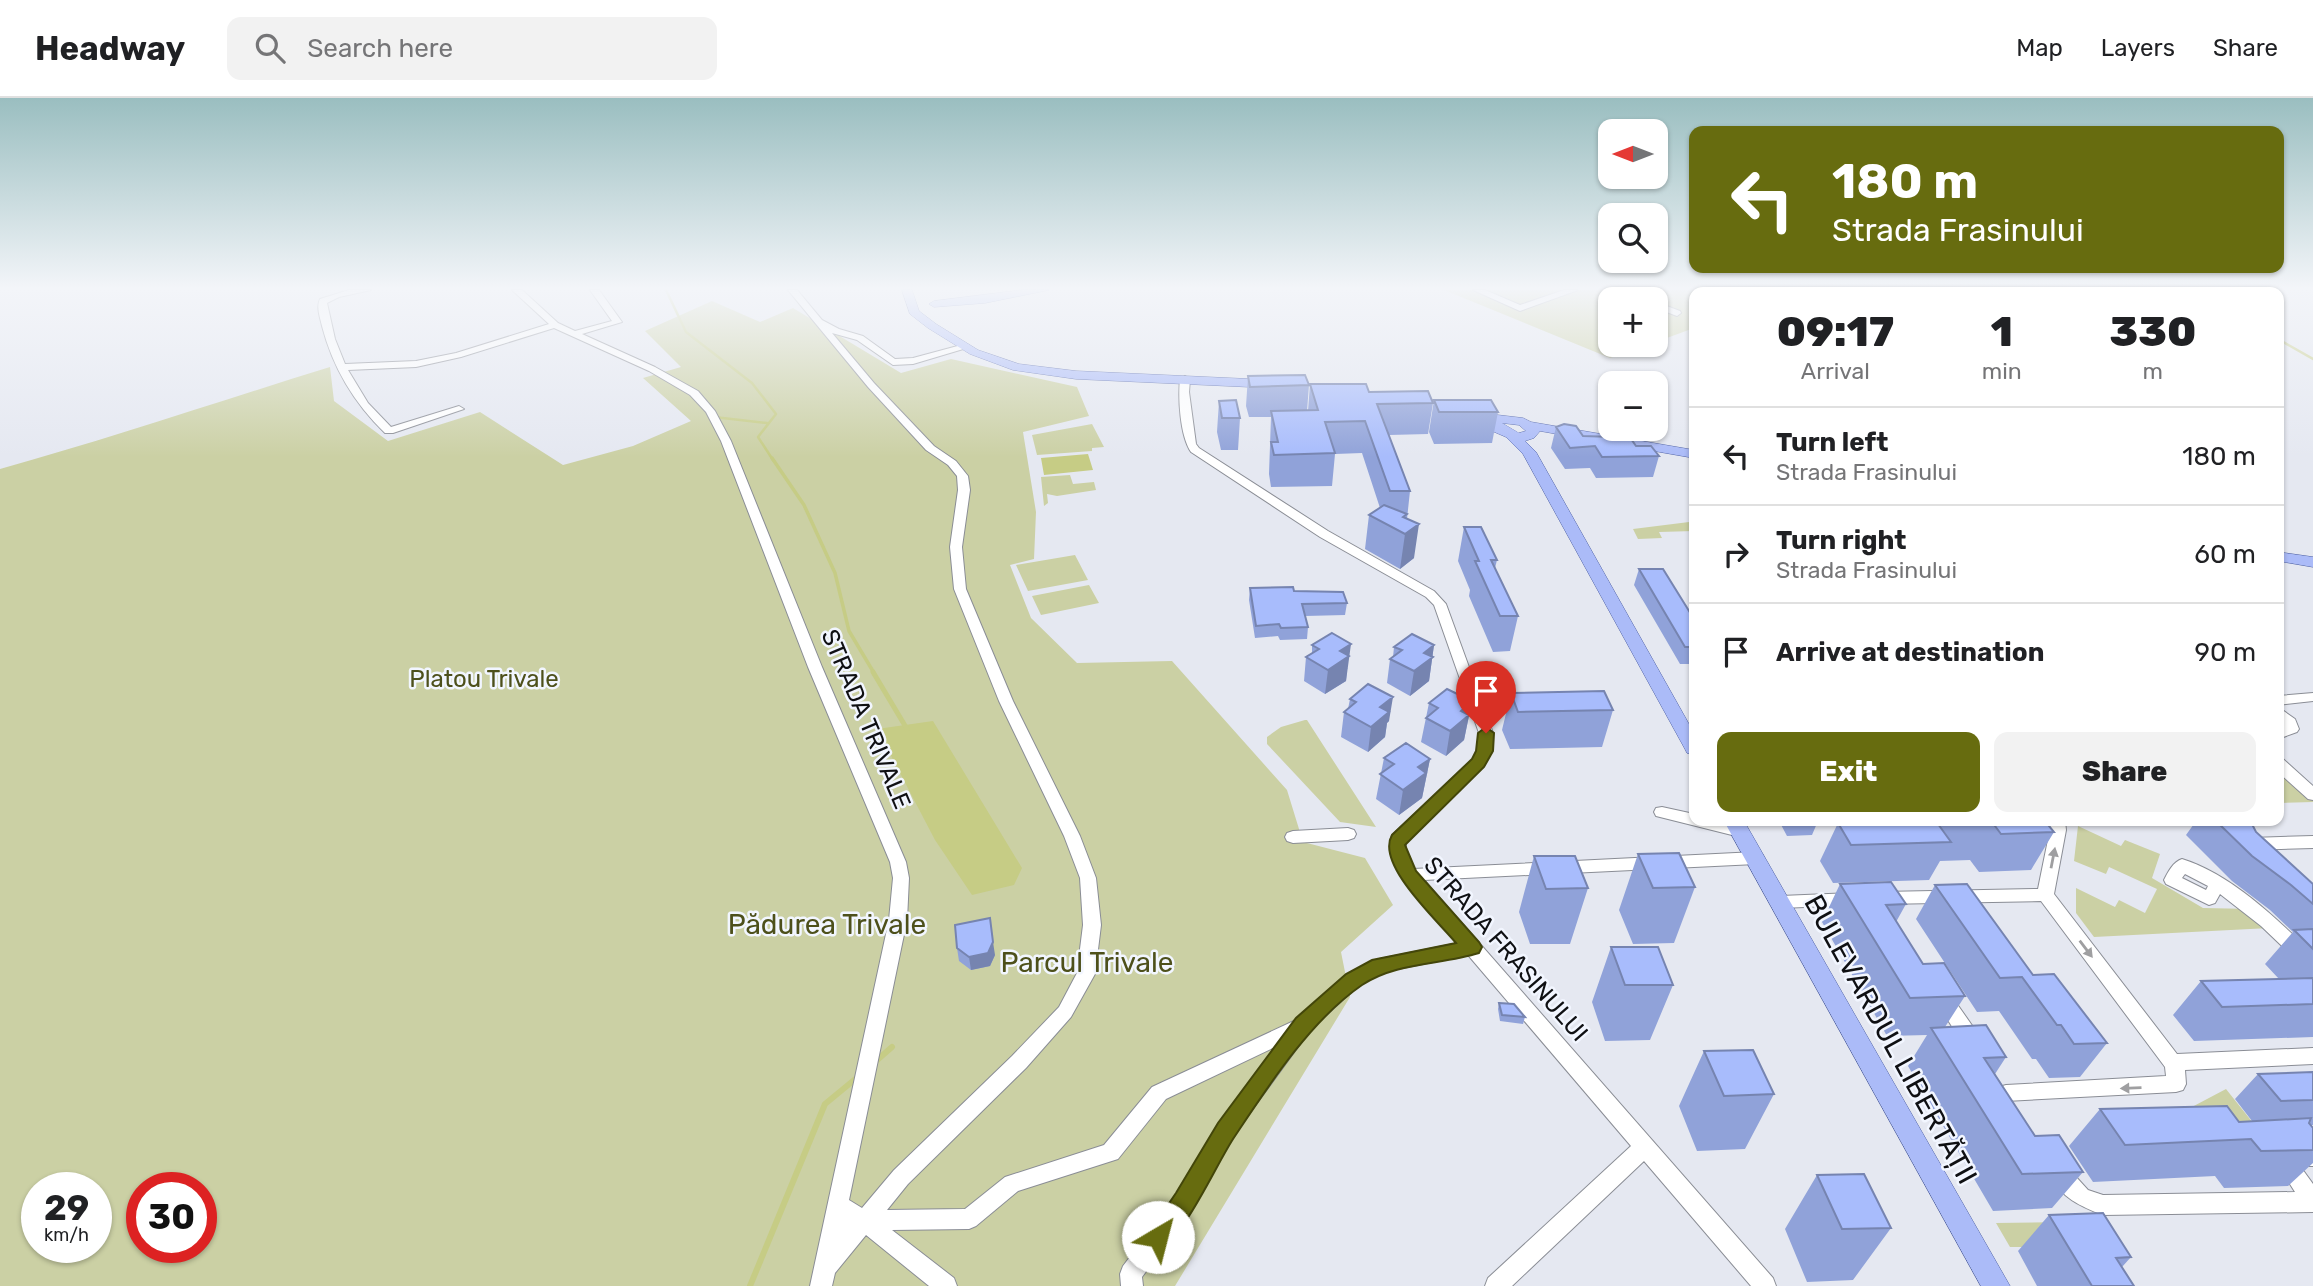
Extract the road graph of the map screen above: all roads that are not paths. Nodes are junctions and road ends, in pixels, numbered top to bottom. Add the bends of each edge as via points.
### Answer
1 (333, 345) edge
2 (489, 345) edge
3 (598, 345) edge
4 (836, 345) edge
5 (870, 345) edge
6 (962, 345) edge
7 (965, 347) junction
8 (342, 367) junction
9 (1185, 379) junction
10 (1281, 385) edge
11 (459, 409) dead end
12 (1530, 437) junction
13 (1689, 453) edge
14 (2284, 557) edge
15 (2313, 562) edge
16 (2313, 697) edge
17 (2284, 700) edge
18 (2284, 716) edge
19 (2284, 732) edge
20 (1689, 740) edge
21 (2284, 768) edge
22 (2313, 795) edge
23 (1662, 812) dead end
24 (1689, 818) edge
25 (1737, 826) edge
26 (2058, 826) edge
27 (1348, 834) dead end
28 (1293, 837) dead end
29 (2313, 842) edge
30 (1756, 858) junction
31 (2253, 861) edge
32 (1409, 875) junction
33 (2218, 883) dead end
34 (2045, 895) junction
35 (1876, 898) junction
36 (1780, 902) junction
37 (1892, 921) edge
38 (1472, 947) junction
39 (2313, 965) edge
40 (1930, 979) edge
41 (1304, 1024) junction
42 (1978, 1051) edge
43 (2313, 1056) edge
44 (2172, 1062) junction
45 (2007, 1094) edge
46 (1645, 1147) junction
47 (2047, 1156) edge
48 (2313, 1157) edge
49 (2313, 1202) edge
50 (838, 1205) junction
51 (863, 1220) junction
52 (823, 1277) edge
53 (946, 1286) edge
54 (1132, 1286) edge
55 (1496, 1286) edge
56 (1765, 1286) edge
57 (1996, 1286) edge

1 - 8 street
2 - 8 street via 416,364
3 - 50 street, STRADA TRIVALE via 694,393 710,411 898,862 898,920
4 - 51 street via 930,448 962,476 956,547 960,589 1006,701 1084,867 1092,925 1086,974 1065,1012
5 - 7 street via 893,362
6 - 7 main road
7 - 9 main road via 1036,371
8 - 11 street via 362,402 389,431
9 - 10 main road
9 - 32 street, STRADA FRASINULUI via 1195,450 1369,562 1416,584 1440,604 1486,733 1485,751 1398,839 1398,855
12 - 12 main road via 1523,422 1503,424 1512,436
12 - 13 main road via 1574,433
12 - 20 main road
14 - 15 main road
16 - 17 street
18 - 19 street via 2292,729
21 - 22 street
23 - 24 street
25 - 30 main road, BULEVARDUL LIBERTĂȚII
34 -> 26 street
27 - 28 street
29 - 31 street via 2242,847
30 - 32 street
30 - 36 main road, BULEVARDUL LIBERTĂȚII
32 - 38 street, STRADA FRASINULUI
33 - 39 street via 2257,910
34 - 35 street
34 -> 44 street
35 - 36 street
35 - 37 street
36 - 57 main road, BULEVARDUL LIBERTĂȚII
38 - 41 street via 1379,966 1353,980
38 - 46 street, STRADA FRASINULUI
40 - 42 street
41 - 51 street via 1159,1093 1111,1152 1012,1184 969,1219
41 - 54 street via 1226,1130 1185,1201 1131,1274
43 - 44 street
44 -> 45 street via 2176,1084
46 - 55 street
46 - 56 street, STRADA FRASINULUI
47 - 49 street via 2081,1197 2103,1205
48 - 49 street via 2284,1159
50 - 51 street
50 - 52 street, STRADA TRIVALE
51 - 52 street
51 - 53 street

